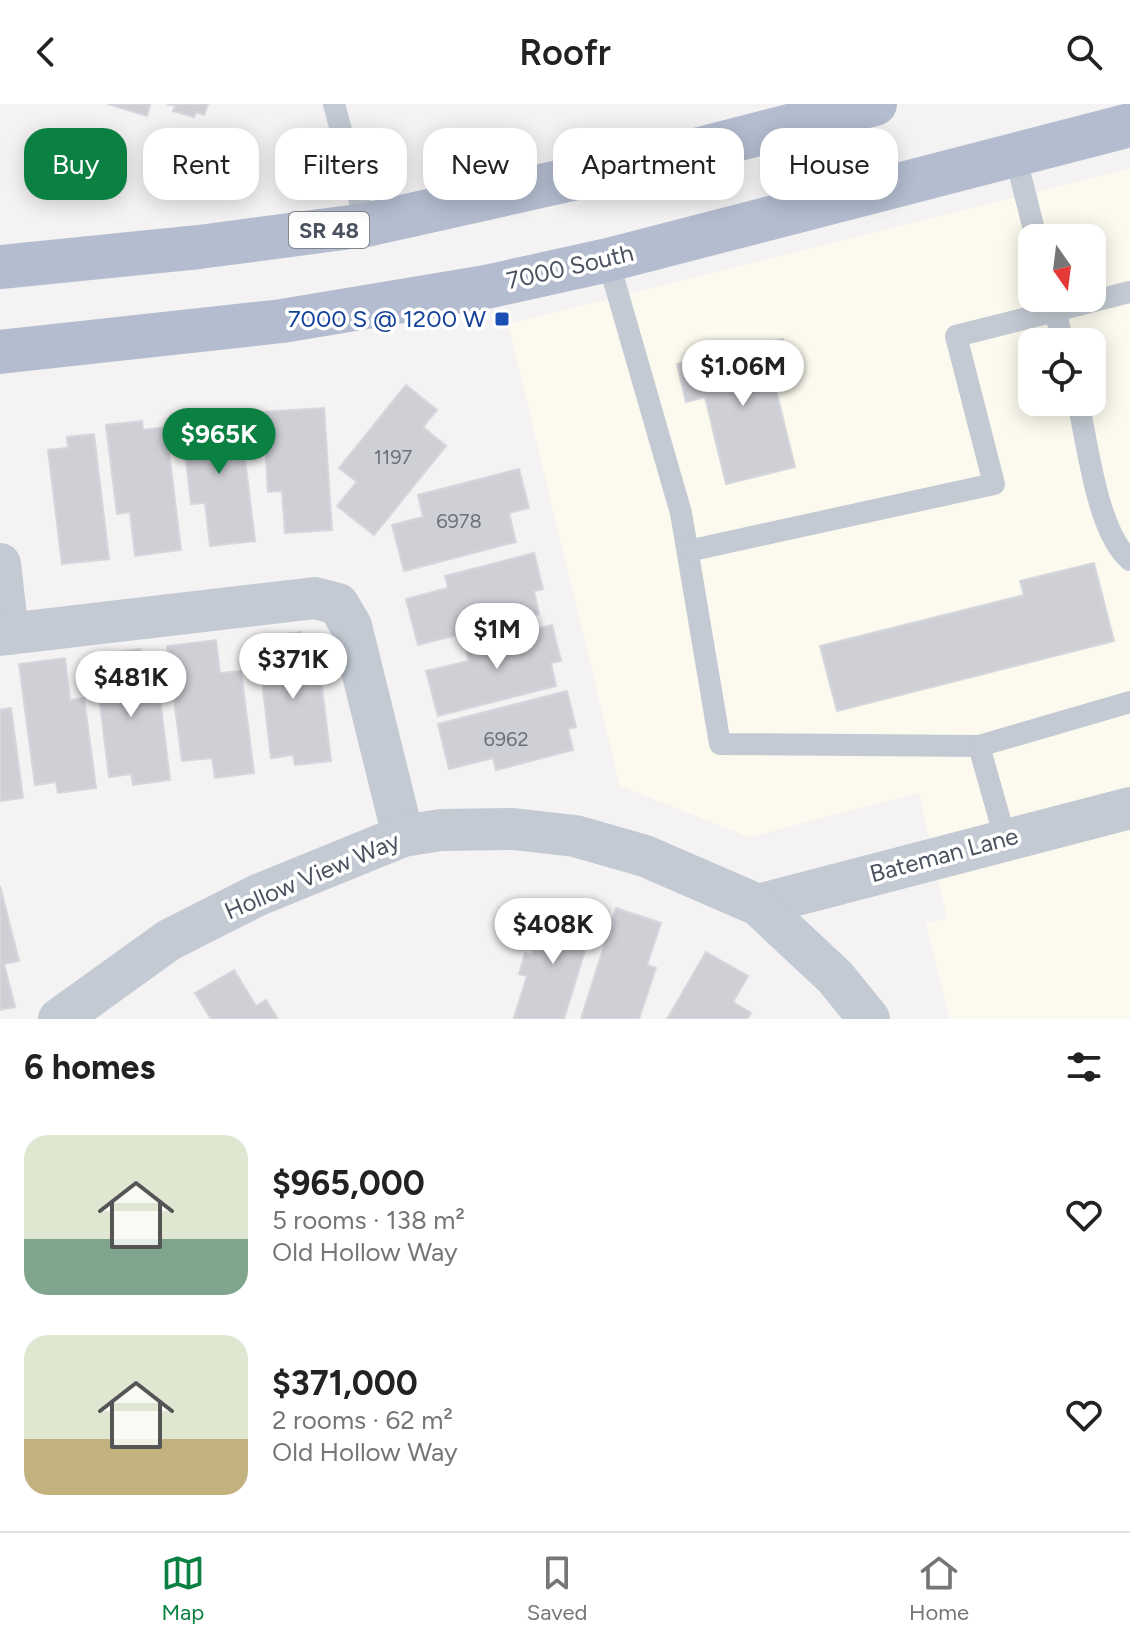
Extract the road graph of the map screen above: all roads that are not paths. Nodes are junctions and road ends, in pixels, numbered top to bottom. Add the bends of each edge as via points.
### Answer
1 (334, 104) edge
2 (875, 104) edge
3 (1130, 125) edge
4 (1015, 154) junction
5 (1032, 224) edge
6 (366, 225) junction
7 (608, 260) junction
8 (0, 267) edge
9 (1130, 292) edge
10 (1106, 296) edge
11 (1031, 312) edge
12 (0, 352) edge
13 (1081, 416) edge
14 (688, 551) junction
15 (1130, 560) edge
16 (0, 564) edge
17 (4, 634) edge
18 (1130, 702) edge
19 (979, 746) junction
20 (1130, 808) edge
21 (403, 836) junction
22 (1005, 838) junction
23 (758, 905) junction
24 (59, 1019) edge
25 (869, 1019) edge

1 - 6 lane
2 - 6 main road, SR 48 via 653,161
3 - 4 main road, 7000 South
4 - 5 lane
4 - 7 main road, 7000 South
6 - 8 main road, SR 48
7 - 12 main road, 7000 South via 486,287 282,321
7 - 14 lane
9 - 10 lane
11 - 14 lane via 956,336 994,484
13 - 15 lane via 1099,494 1118,550
14 - 19 lane via 720,744
16 - 17 street
17 - 21 street via 315,598 338,604 351,626
18 - 19 lane
19 - 22 lane
20 - 22 street, Bateman Lane
21 - 23 street, Hollow View Way via 513,829 575,836 645,856
21 - 24 street, Hollow View Way via 258,895 169,940
22 - 23 street, Bateman Lane
23 - 25 street, Hollow View Way via 835,977

